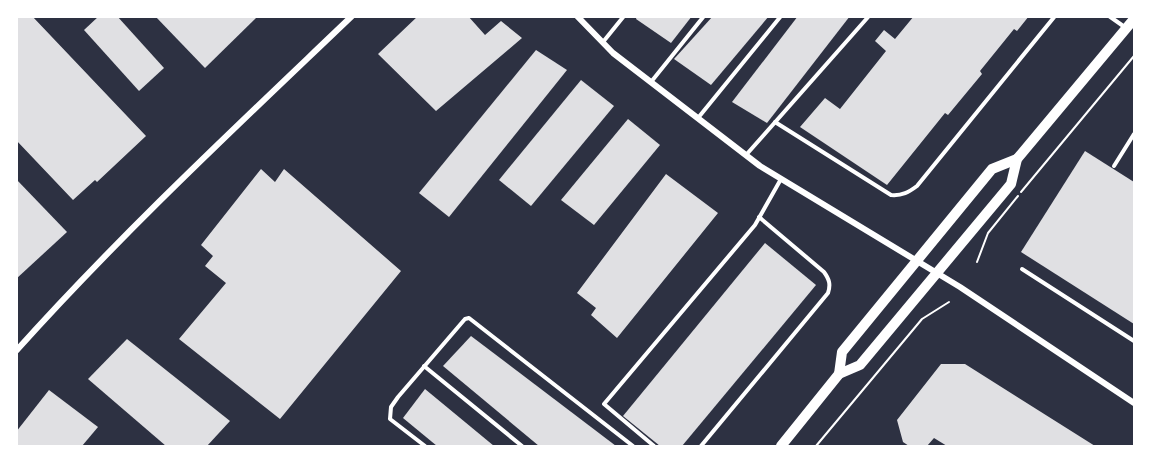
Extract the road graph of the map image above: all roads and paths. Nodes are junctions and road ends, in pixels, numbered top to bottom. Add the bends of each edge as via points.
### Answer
1 (352, 16) edge
2 (577, 16) edge
3 (624, 16) edge
4 (704, 16) edge
5 (781, 16) edge
6 (869, 16) edge
7 (1055, 16) edge
8 (1109, 16) edge
9 (1134, 19) edge
10 (1127, 28) junction
11 (602, 42) junction
12 (1134, 56) edge
13 (651, 82) junction
14 (698, 118) junction
15 (775, 122) junction
16 (1134, 134) edge
17 (746, 155) junction
18 (1017, 159) junction
19 (1114, 166) dead end
20 (781, 179) junction
21 (759, 217) junction
22 (916, 262) junction
23 (977, 262) dead end
24 (1022, 268) dead end
25 (937, 274) junction
26 (949, 302) dead end
27 (1134, 341) edge
28 (16, 351) edge
29 (424, 366) junction
30 (840, 374) junction
31 (1134, 402) edge
32 (425, 447) edge
33 (522, 447) edge
34 (633, 447) edge
35 (654, 447) edge
36 (700, 447) edge
37 (781, 447) edge
38 (816, 447) edge

1 - 28 street via 189,172
2 - 11 street
3 - 11 lane
4 - 13 lane
5 - 14 lane
6 - 15 lane
7 - 15 lane via 909,192 891,195
8 - 10 lane
9 - 10 main road
10 - 18 main road
11 - 13 street
12 - 23 path via 988,233
13 - 14 street
14 - 17 street
15 - 17 lane
16 - 19 lane
17 - 20 street
18 - 22 main road via 992,170
18 - 25 main road via 1011,184
20 - 21 lane
20 - 22 street
21 - 35 lane via 604,404
21 - 36 lane via 824,272 830,288
22 - 25 street
22 - 30 main road via 842,352
24 - 27 lane
25 - 30 main road via 860,365
25 - 31 street
26 - 38 path via 922,319
29 - 32 lane via 391,406 390,419
29 - 33 lane
29 - 34 lane via 469,318
30 - 37 main road

